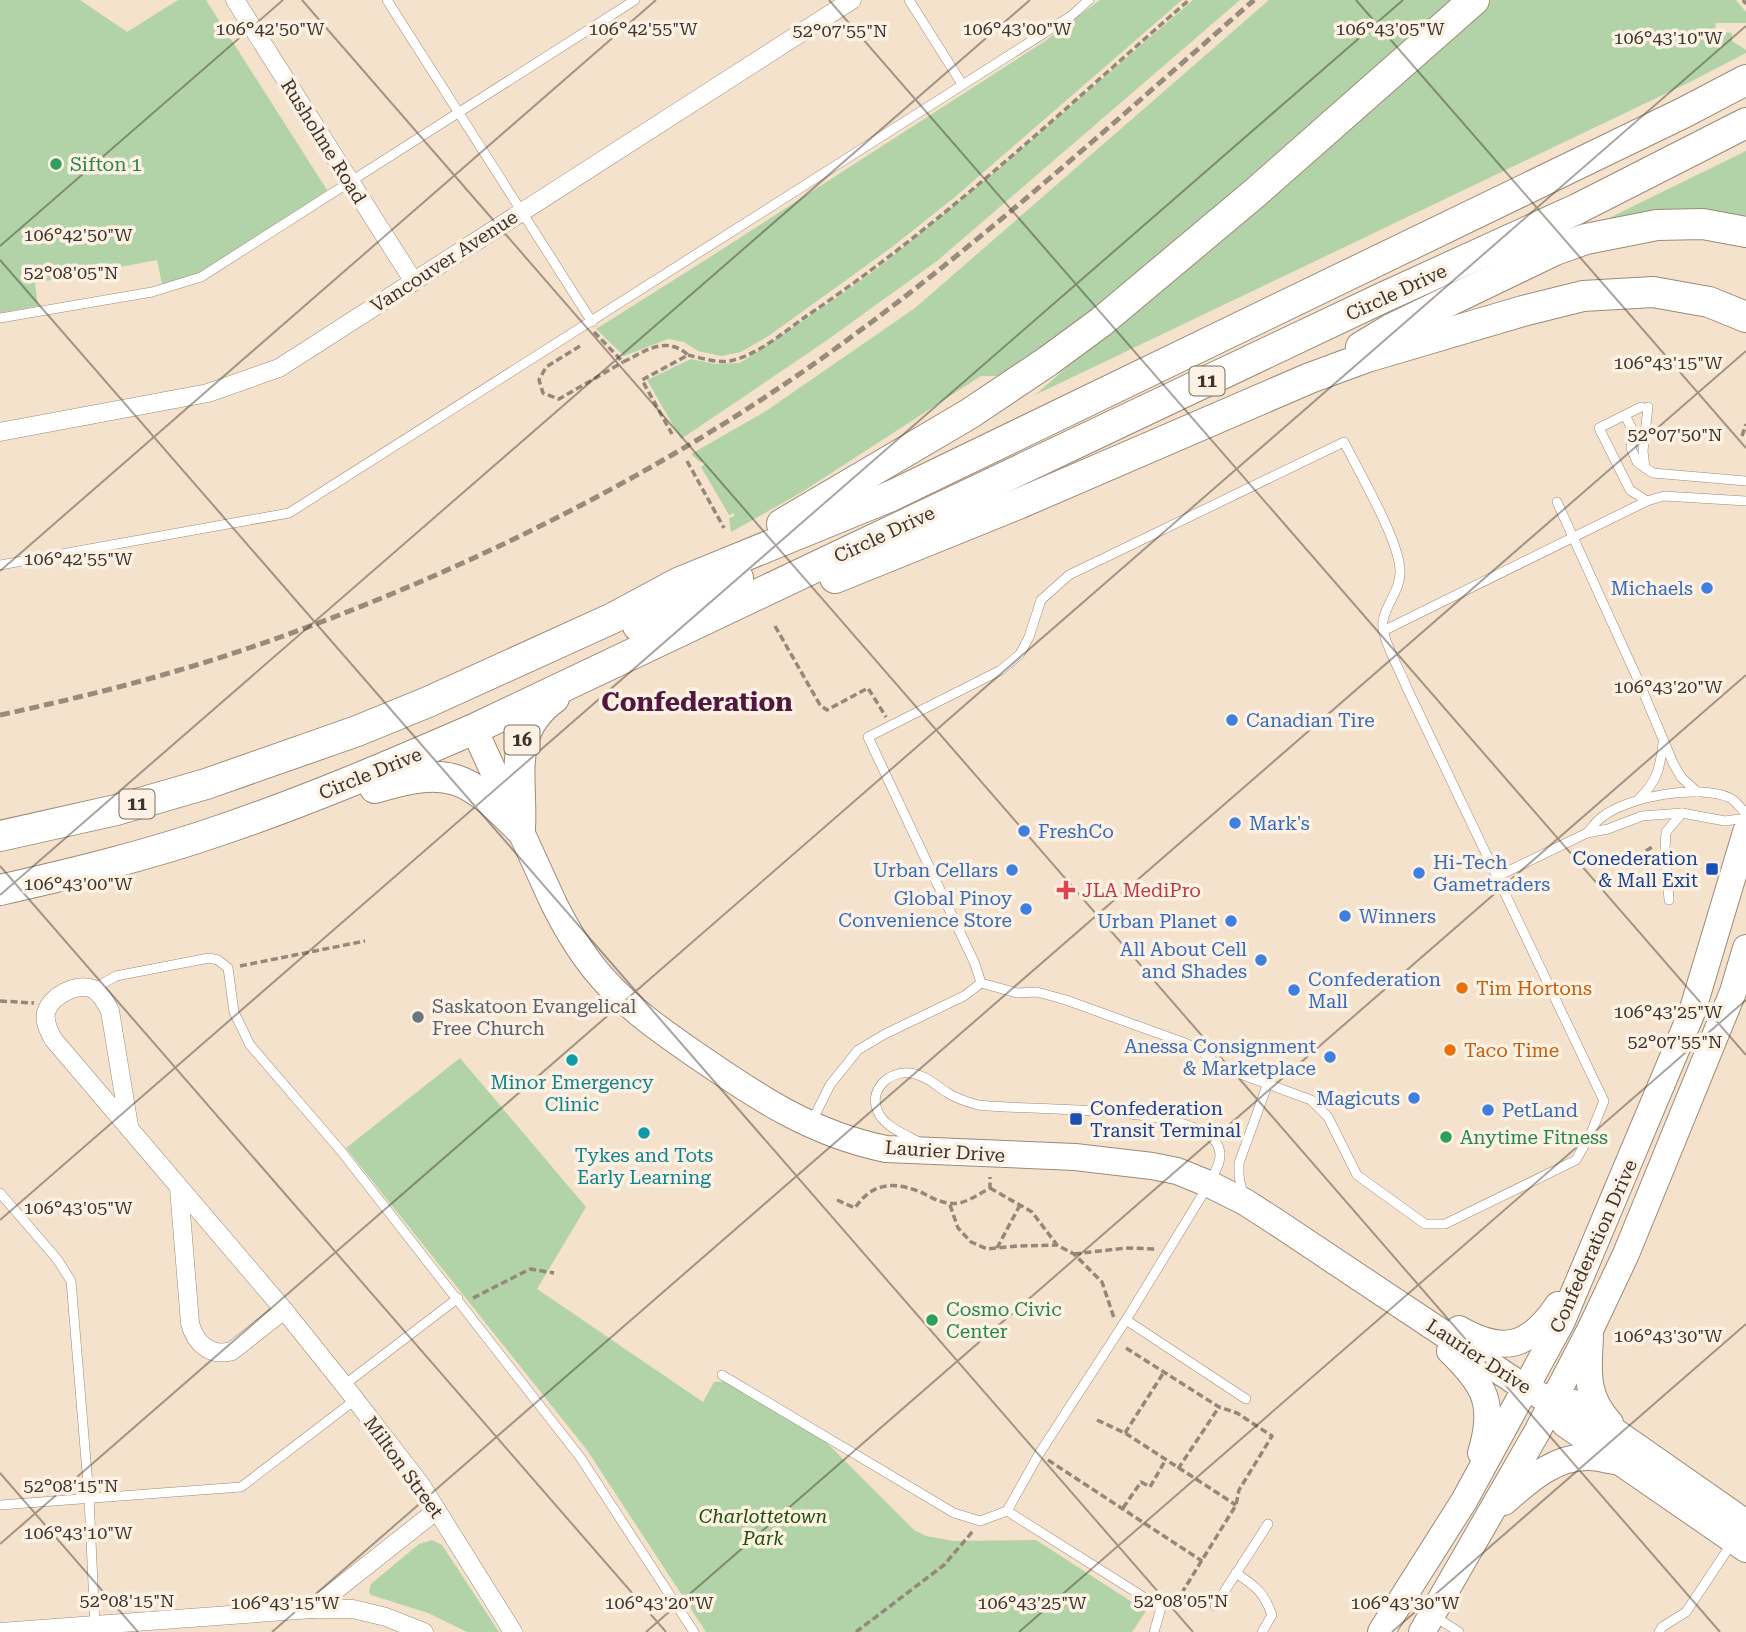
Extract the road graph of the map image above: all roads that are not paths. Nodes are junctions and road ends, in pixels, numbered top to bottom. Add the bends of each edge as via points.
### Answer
1 (236, 0) edge
2 (387, 0) edge
3 (635, 0) edge
4 (852, 0) edge
5 (909, 0) edge
6 (1089, 0) edge
7 (1474, 0) edge
8 (1746, 80) edge
9 (962, 84) junction
10 (458, 111) junction
11 (1746, 123) edge
12 (349, 182) junction
13 (521, 212) junction
14 (1746, 232) edge
15 (414, 282) junction
16 (1746, 317) edge
17 (0, 318) edge
18 (592, 322) junction
19 (1310, 378) junction
20 (1625, 415) junction
21 (0, 432) edge
22 (1645, 469) junction
23 (1746, 481) edge
24 (891, 496) junction
25 (1647, 501) junction
26 (1746, 501) edge
27 (1557, 502) dead end
28 (1573, 537) junction
29 (0, 565) edge
30 (678, 583) junction
31 (702, 621) junction
32 (1382, 631) junction
33 (583, 679) junction
34 (474, 729) junction
35 (1664, 742) junction
36 (272, 762) junction
37 (1697, 792) junction
38 (1638, 801) junction
39 (1682, 813) junction
40 (1746, 816) edge
41 (253, 819) junction
42 (520, 829) junction
43 (1746, 832) edge
44 (1587, 833) junction
45 (0, 836) edge
46 (1498, 876) junction
47 (0, 890) edge
48 (1669, 900) dead end
49 (1746, 948) edge
50 (981, 984) junction
51 (93, 989) junction
52 (1739, 995) edge
53 (1268, 1083) junction
54 (810, 1125) junction
55 (129, 1126) junction
56 (947, 1153) junction
57 (1209, 1184) junction
58 (179, 1188) junction
59 (0, 1193) edge
60 (1245, 1202) junction
61 (1583, 1273) junction
62 (460, 1301) junction
63 (284, 1310) junction
64 (1415, 1315) junction
65 (1126, 1320) junction
66 (1591, 1328) junction
67 (722, 1375) dead end
68 (344, 1385) junction
69 (1527, 1388) junction
70 (1246, 1399) dead end
71 (355, 1400) junction
72 (1553, 1403) junction
73 (1624, 1452) junction
74 (89, 1497) junction
75 (1464, 1501) junction
76 (0, 1505) edge
77 (437, 1510) junction
78 (1007, 1511) junction
79 (1488, 1518) junction
80 (1268, 1524) dead end
81 (1742, 1537) edge
82 (1236, 1573) junction
83 (1215, 1605) dead end
84 (312, 1609) junction
85 (1427, 1623) edge
86 (95, 1628) edge
87 (0, 1632) edge
88 (424, 1632) edge
89 (513, 1632) edge
90 (694, 1632) edge
91 (1154, 1632) edge
92 (1262, 1632) edge
93 (1381, 1632) edge
94 (1460, 1632) edge
95 (1659, 1632) edge

1 - 12 street, Rusholme Road
2 - 10 lane
3 - 10 lane
4 - 13 street, Vancouver Avenue
5 - 9 lane
6 - 9 lane
7 - 30 highway via 1224,219 1048,361 934,435
8 - 24 highway, Circle Drive / 11
9 - 18 lane
10 - 12 lane
10 - 13 lane
11 - 31 highway, Circle Drive / 11 via 1577,209
12 - 15 street, Rusholme Road
12 - 17 lane via 201,276 152,292
13 - 15 street, Vancouver Avenue
13 - 18 lane
14 - 19 highway via 1703,224 1657,225 1586,239 1391,329
15 - 21 street, Vancouver Avenue via 279,368 208,393
16 - 19 highway via 1709,302 1653,292 1583,296 1379,353
18 - 29 lane via 289,513
19 - 31 highway via 830,580
20 - 22 lane via 1632,429 1631,448
20 - 22 lane via 1644,407
20 - 25 lane via 1600,428 1630,490
22 - 23 lane
24 - 30 highway, Circle Drive / 11
24 - 34 highway via 862,519 493,695 477,716
25 - 26 lane via 1664,496
25 - 28 lane
27 - 28 lane
28 - 32 lane
28 - 35 lane
30 - 36 highway, Circle Drive / 11 via 613,618 428,702
31 - 33 highway, Circle Drive / 16
32 - 46 lane
32 - 50 lane via 1401,569 1394,544 1344,442 1069,575 1041,600 1020,654 1001,670 868,737
33 - 34 highway, Circle Drive / 16
33 - 42 highway, 16 via 550,700 524,732 519,758
34 - 36 highway via 452,725 421,728
34 - 41 highway, Circle Drive
34 - 42 main road, Laurier Drive
35 - 37 lane via 1681,777
35 - 38 lane via 1660,768
36 - 45 highway, Circle Drive / 11 via 116,810
37 - 38 lane via 1666,793
37 - 40 lane via 1731,799
38 - 44 lane via 1603,816
39 - 40 lane via 1725,821
39 - 44 lane via 1642,816
39 - 48 lane via 1666,832
41 - 42 highway via 405,780 444,777 479,790
41 - 47 highway, Circle Drive via 116,862
42 - 54 main road, Laurier Drive via 567,931 604,981 662,1031
43 - 61 main road, Confederation Drive via 1692,1012
44 - 46 lane
46 - 53 lane via 1604,1101 1576,1160 1446,1224 1424,1224 1357,1175 1319,1106
49 - 52 main road, Confederation Drive
50 - 53 lane via 1066,1000 1185,1043 1219,1066
50 - 54 lane via 858,1050 830,1085
51 - 55 street, Milton Street via 110,1011
51 - 55 street, Milton Street via 68,990 50,1004 47,1027
51 - 62 lane via 116,976 209,958 228,968 234,1012 250,1045
52 - 66 main road, Confederation Drive
53 - 60 lane via 1240,1163
54 - 56 main road, Laurier Drive via 886,1149
55 - 58 street, Milton Street
56 - 57 main road, Laurier Drive via 1125,1161 1177,1171
56 - 57 lane via 885,1121 876,1101 884,1080 907,1072 978,1105 1138,1114 1197,1128 1209,1134 1221,1155
57 - 60 main road, Laurier Drive
57 - 65 lane
58 - 63 street, Milton Street
58 - 63 street via 190,1323 198,1342 222,1354 232,1351
59 - 74 lane via 71,1281
60 - 64 main road, Laurier Drive
61 - 64 main road via 1551,1316 1528,1337 1513,1343 1479,1340 1456,1327
61 - 69 main road, Confederation Drive
62 - 68 lane
62 - 90 lane via 580,1457
63 - 68 street, Milton Street
64 - 69 main road, Laurier Drive
64 - 75 main road via 1471,1371 1487,1401 1488,1428
65 - 70 lane
65 - 78 lane
66 - 72 main road, Confederation Drive
66 - 73 main road via 1588,1381
67 - 78 lane via 954,1513 981,1521
68 - 71 street, Milton Street
69 - 72 main road, Laurier Drive
69 - 75 main road, Confederation Drive
71 - 74 lane via 241,1487
71 - 77 street, Milton Street
72 - 73 main road, Laurier Drive via 1574,1403
72 - 79 main road, Confederation Drive
73 - 79 main road via 1575,1458 1553,1466 1526,1482
73 - 81 main road, Laurier Drive
74 - 76 lane
74 - 86 lane
75 - 93 main road, Confederation Drive
77 - 84 street
77 - 89 street, Milton Street
78 - 91 lane via 1161,1608
79 - 85 main road, Confederation Drive
80 - 82 lane
81 - 95 lane via 1686,1612
82 - 83 lane
82 - 92 lane via 1266,1598 1272,1615
84 - 86 street
84 - 88 street via 353,1609
85 - 94 lane
86 - 87 street

